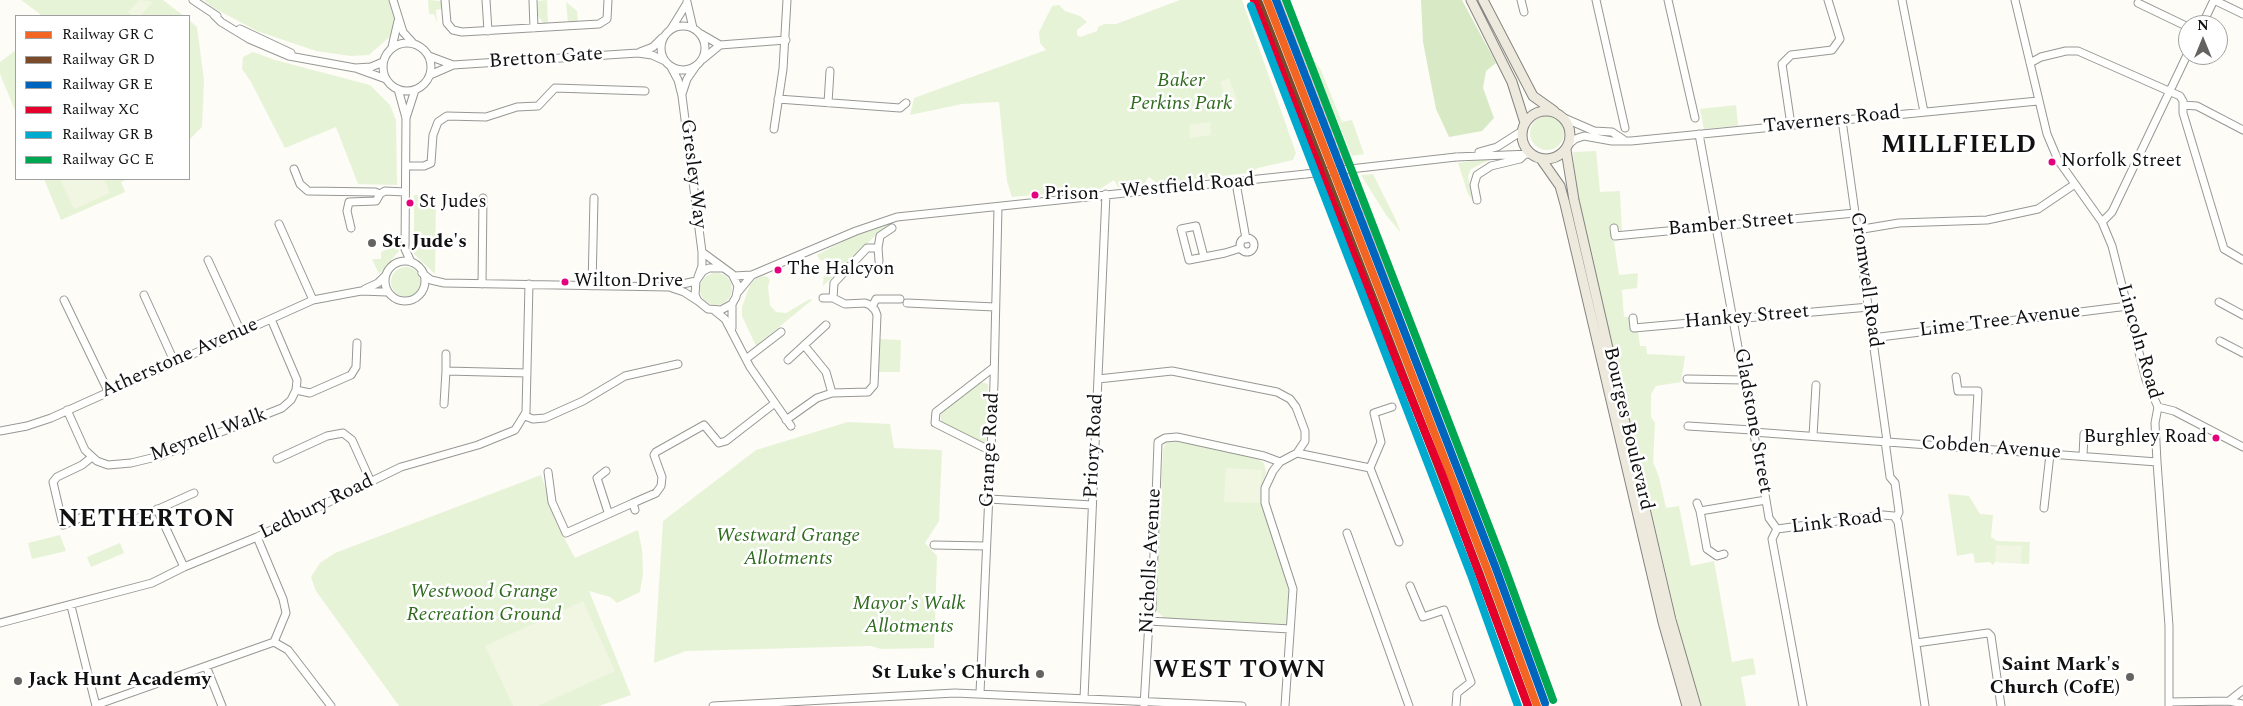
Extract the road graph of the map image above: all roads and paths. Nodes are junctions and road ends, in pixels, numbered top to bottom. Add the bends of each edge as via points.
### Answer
1 (193, 0) edge
2 (393, 0) edge
3 (445, 0) edge
4 (486, 0) edge
5 (533, 0) edge
6 (608, 0) edge
7 (786, 0) edge
8 (1471, 0) edge
9 (1483, 0) edge
10 (1521, 0) edge
11 (1596, 0) edge
12 (1668, 0) edge
13 (1828, 0) edge
14 (1902, 0) edge
15 (2015, 0) edge
16 (2214, 0) edge
17 (687, 1) edge
18 (2138, 4) edge
19 (1524, 12) dead end
20 (2243, 14) edge
21 (2207, 15) edge
22 (398, 20) junction
23 (2178, 22) edge
24 (534, 28) junction
25 (693, 28) junction
26 (671, 29) junction
27 (488, 31) junction
28 (701, 34) junction
29 (664, 36) junction
30 (786, 40) junction
31 (413, 43) junction
32 (720, 45) junction
33 (392, 47) junction
34 (638, 53) junction
35 (429, 56) junction
36 (703, 59) junction
37 (664, 61) junction
38 (383, 62) junction
39 (2030, 63) junction
40 (454, 65) junction
41 (2182, 65) edge
42 (696, 66) junction
43 (671, 67) junction
44 (355, 68) junction
45 (830, 71) dead end
46 (430, 75) junction
47 (386, 79) junction
48 (398, 90) junction
49 (415, 90) junction
50 (644, 91) dead end
51 (2170, 91) junction
52 (682, 96) junction
53 (778, 99) junction
54 (2038, 101) junction
55 (828, 103) junction
56 (906, 103) dead end
57 (2184, 105) junction
58 (1554, 111) junction
59 (1924, 112) junction
60 (406, 118) junction
61 (1564, 118) junction
62 (1695, 118) dead end
63 (1842, 120) junction
64 (1791, 125) junction
65 (1523, 127) junction
66 (1625, 128) dead end
67 (774, 129) dead end
68 (2243, 130) edge
69 (1700, 134) junction
70 (1625, 141) junction
71 (1567, 147) junction
72 (1528, 154) junction
73 (1467, 155) junction
74 (1541, 159) junction
75 (406, 166) junction
76 (294, 169) dead end
77 (1236, 183) junction
78 (2075, 184) junction
79 (405, 192) junction
80 (380, 194) junction
81 (1106, 194) junction
82 (483, 198) dead end
83 (594, 198) dead end
84 (1477, 200) dead end
85 (998, 207) junction
86 (1855, 213) junction
87 (2102, 222) junction
88 (279, 224) dead end
89 (1717, 226) junction
90 (351, 228) dead end
91 (892, 228) dead end
92 (1857, 230) junction
93 (1607, 237) dead end
94 (1246, 239) junction
95 (878, 248) junction
96 (1241, 248) junction
97 (405, 249) junction
98 (702, 252) junction
99 (1204, 257) junction
100 (208, 260) dead end
101 (2243, 260) edge
102 (879, 261) dead end
103 (411, 262) junction
104 (393, 265) junction
105 (722, 268) junction
106 (422, 273) junction
107 (752, 275) junction
108 (385, 276) junction
109 (734, 276) junction
110 (697, 279) junction
111 (444, 283) junction
112 (482, 284) junction
113 (528, 284) junction
114 (592, 286) junction
115 (669, 287) junction
116 (423, 290) junction
117 (361, 291) junction
118 (387, 292) junction
119 (738, 292) junction
120 (144, 296) dead end
121 (823, 298) dead end
122 (833, 298) junction
123 (64, 300) dead end
124 (313, 300) junction
125 (698, 301) junction
126 (2218, 302) dead end
127 (732, 304) junction
128 (2128, 306) junction
129 (872, 307) junction
130 (995, 307) junction
131 (1869, 307) junction
132 (715, 311) junction
133 (2243, 315) edge
134 (271, 318) junction
135 (1633, 318) dead end
136 (1733, 319) junction
137 (826, 325) dead end
138 (1625, 328) dead end
139 (1634, 328) junction
140 (732, 331) junction
141 (241, 332) junction
142 (781, 332) dead end
143 (1872, 338) junction
144 (2220, 341) dead end
145 (357, 343) dead end
146 (804, 345) junction
147 (2243, 353) edge
148 (446, 354) dead end
149 (746, 360) junction
150 (788, 360) dead end
151 (174, 361) junction
152 (678, 364) dead end
153 (993, 368) junction
154 (446, 371) junction
155 (527, 373) junction
156 (1956, 378) dead end
157 (1098, 379) junction
158 (1687, 379) dead end
159 (1744, 380) junction
160 (1816, 385) dead end
161 (296, 390) junction
162 (108, 391) junction
163 (832, 393) junction
164 (444, 404) dead end
165 (775, 404) junction
166 (1392, 407) dead end
167 (2158, 407) junction
168 (68, 410) junction
169 (525, 416) junction
170 (1688, 426) dead end
171 (0, 431) edge
172 (1752, 431) junction
173 (2084, 434) dead end
174 (1813, 436) junction
175 (1886, 441) junction
176 (2243, 447) edge
177 (1975, 448) junction
178 (991, 451) junction
179 (1297, 453) junction
180 (2050, 454) junction
181 (2083, 456) junction
182 (92, 457) junction
183 (276, 459) dead end
184 (1280, 462) junction
185 (2157, 462) junction
186 (1370, 468) junction
187 (606, 470) dead end
188 (548, 472) dead end
189 (371, 482) junction
190 (194, 493) dead end
191 (989, 499) junction
192 (1766, 500) junction
193 (1092, 505) junction
194 (2044, 508) dead end
195 (157, 509) junction
196 (608, 512) junction
197 (90, 514) dead end
198 (1896, 519) junction
199 (134, 520) dead end
200 (1776, 530) junction
201 (1347, 533) dead end
202 (257, 536) junction
203 (1399, 542) dead end
204 (934, 545) dead end
205 (986, 546) junction
206 (1724, 554) dead end
207 (184, 567) junction
208 (1410, 586) dead end
209 (71, 606) junction
210 (1148, 621) junction
211 (0, 623) edge
212 (1290, 629) junction
213 (274, 642) junction
214 (1916, 643) junction
215 (206, 666) junction
216 (2243, 690) edge
217 (980, 693) junction
218 (1084, 698) junction
219 (2229, 701) junction
220 (837, 702) edge
221 (1144, 703) edge
222 (2169, 704) edge
223 (2243, 704) edge
224 (727, 705) edge
225 (96, 706) edge
226 (222, 706) edge
227 (331, 706) edge
228 (713, 706) edge
229 (1242, 706) edge
230 (1285, 706) edge
231 (1409, 706) edge
232 (1456, 706) edge
233 (1687, 706) edge
234 (1696, 706) edge
235 (1803, 706) edge
236 (1925, 706) edge
237 (2000, 706) edge

1 - 44 street via 221,22 277,52
2 - 22 street
3 - 27 street via 449,28 462,32
4 - 27 street
5 - 24 street
6 - 24 street via 609,14 603,23
7 - 30 street
8 - 65 main road via 1512,82
9 - 58 main road via 1533,96
10 - 19 street
11 - 66 street
12 - 62 street
13 - 64 street via 1840,39 1832,50 1791,55 1782,64
14 - 59 street
15 - 39 street, Lincoln Road
16 - 20 street
16 - 21 street
17 - 25 street
17 - 26 street
18 - 23 street
22 - 31 street
22 - 33 street
24 - 27 street
25 - 26 street
25 - 28 street
26 - 29 street
28 - 32 street
28 - 36 street via 705,46
29 - 34 street, Bretton Gate via 653,47
29 - 37 street via 661,48
30 - 32 street
30 - 53 street
31 - 33 street
31 - 35 street
32 - 36 street
33 - 38 street
34 - 37 street, Bretton Gate
34 - 40 street, Bretton Gate
35 - 40 street, Bretton Gate
35 - 46 street
36 - 42 street
37 - 43 street
38 - 44 street via 372,67
38 - 47 street
39 - 51 street via 2041,57 2078,51
39 - 54 street, Lincoln Road
40 - 46 street, Bretton Gate
41 - 51 street
42 - 43 street via 684,70
42 - 52 street, Gresley Way via 686,79
43 - 52 street, Gresley Way
44 - 47 street
45 - 55 street
46 - 49 street
47 - 48 street
48 - 49 street
48 - 60 street
49 - 60 street
50 - 75 street via 555,88 538,106 516,107 486,117 447,116 438,122 433,135 431,163
51 - 57 street via 2180,96
51 - 87 street via 2112,212
52 - 98 street, Gresley Way
53 - 55 street
53 - 67 street
54 - 59 street, Taverners Road
54 - 78 street, Lincoln Road via 2058,160
55 - 56 street via 900,108
57 - 68 street via 2197,106
57 - 101 street via 2183,114 2224,250
58 - 61 main road
58 - 65 main road via 1537,112
59 - 63 street, Taverners Road
60 - 75 street
61 - 70 street, Taverners Road via 1594,131 1612,132
61 - 71 main road via 1570,130
63 - 64 street, Taverners Road
63 - 86 street, Cromwell Road
64 - 69 street, Taverners Road
65 - 72 main road via 1522,140
65 - 73 street, Westfield Road via 1497,147
69 - 70 street, Taverners Road
69 - 89 street, Gladstone Street
70 - 71 street, Taverners Road via 1584,136
71 - 74 main road via 1555,158
71 - 234 main road, Bourges Boulevard via 1574,200 1634,463
72 - 73 street, Westfield Road
72 - 74 main road
72 - 84 street via 1491,166 1477,175 1474,185
73 - 77 street, Westfield Road, bridge
74 - 233 main road, Bourges Boulevard via 1560,186 1565,204 1663,622
75 - 79 street
76 - 80 street via 300,184 308,191
77 - 81 street, Westfield Road
77 - 94 street
78 - 87 street, Lincoln Road
78 - 92 street via 2038,209 1995,218 1899,223
79 - 80 street via 385,191
79 - 97 street
80 - 90 street via 376,201 350,202 346,210
81 - 85 street, Westfield Road
81 - 157 street, Priory Road
82 - 112 street
83 - 114 street
85 - 107 street, Westfield Road via 908,215 880,222
85 - 130 street, Grange Road
86 - 89 street, Bamber Street
86 - 92 street, Cromwell Road
87 - 128 street, Lincoln Road
88 - 124 street
89 - 93 street, Bamber Street via 1615,232
89 - 136 street, Gladstone Street
91 - 95 street via 880,236
92 - 131 street, Cromwell Road
94 - 96 street via 1241,242
94 - 96 street via 1252,242 1252,250 1247,252
95 - 102 street
95 - 122 street via 867,248 834,284
96 - 99 street
97 - 103 street
97 - 104 street
98 - 105 street, Gresley Way
98 - 110 street, Gresley Way via 702,266
99 - 99 street via 1188,260 1181,229 1196,226
100 - 141 street
103 - 104 street
103 - 106 street
104 - 108 street
105 - 109 street
105 - 110 street via 709,268
106 - 111 street via 431,280
106 - 116 street
107 - 109 street
107 - 119 street
108 - 117 street, Atherstone Avenue via 378,284
108 - 118 street
109 - 119 street
110 - 115 street
110 - 125 street via 695,295
111 - 112 street
111 - 116 street
112 - 113 street
113 - 114 street
113 - 155 street
114 - 115 street
115 - 125 street
116 - 118 street via 415,298 403,301
117 - 118 street, Atherstone Avenue
117 - 124 street, Atherstone Avenue
119 - 127 street
120 - 151 street
121 - 122 street
122 - 129 street via 845,304 865,303
123 - 162 street
124 - 134 street, Atherstone Avenue
125 - 132 street
126 - 133 street
127 - 132 street
127 - 140 street
128 - 143 street, Lime Tree Avenue
128 - 167 street, Lincoln Road via 2146,380
129 - 130 street via 876,299
129 - 163 street via 877,315 874,385 868,392
130 - 153 street, Grange Road
131 - 136 street, Hankey Street
131 - 143 street, Cromwell Road
132 - 140 street
134 - 141 street, Atherstone Avenue
134 - 161 street via 297,380
135 - 139 street
136 - 139 street, Hankey Street
136 - 159 street, Gladstone Street
137 - 146 street
138 - 139 street, Hankey Street
140 - 149 street
141 - 151 street, Atherstone Avenue
142 - 149 street
143 - 175 street, Cromwell Road
144 - 147 street
145 - 161 street via 356,367 351,375 310,393
146 - 150 street
146 - 163 street via 826,372
148 - 154 street
149 - 165 street
151 - 162 street, Atherstone Avenue
152 - 169 street via 625,376 583,401 545,418
153 - 178 street, Grange Road
153 - 178 street via 936,412 935,423
154 - 155 street
154 - 164 street
155 - 169 street
156 - 177 street via 1958,391 1978,391
157 - 179 street via 1172,371 1277,392 1290,399 1296,407 1306,431
157 - 193 street, Priory Road
158 - 159 street
159 - 172 street, Gladstone Street
160 - 174 street
161 - 182 street, Meynell Walk via 282,408 160,456 108,465
162 - 168 street, Atherstone Avenue
163 - 165 street via 816,398 788,423
165 - 196 street via 719,443 704,425 656,452 661,486 634,506
166 - 186 street via 1374,413 1382,442
167 - 176 street via 2174,411
167 - 185 street, Lincoln Road via 2155,423
168 - 171 street, Atherstone Avenue via 37,423
168 - 182 street via 85,450
169 - 189 street, Ledbury Road via 511,432 401,467
170 - 172 street, Cobden Avenue
172 - 174 street, Cobden Avenue
172 - 192 street, Gladstone Street
173 - 181 street
174 - 175 street, Cobden Avenue
175 - 177 street, Cobden Avenue
175 - 198 street, Cromwell Road via 1890,477 1895,482 1899,512
177 - 180 street, Cobden Avenue
178 - 191 street, Grange Road
179 - 184 street
179 - 186 street
180 - 181 street, Cobden Avenue
180 - 194 street
181 - 185 street, Cobden Avenue
182 - 197 street via 53,482 63,525
183 - 189 street via 327,436 343,433 352,440
184 - 210 street, Nicholls Avenue via 1177,438 1158,442 1152,609
184 - 212 street via 1265,488 1265,503 1293,589
185 - 222 street, Lincoln Road via 2170,626
186 - 203 street
187 - 196 street via 593,478
188 - 196 street via 552,502 568,535
189 - 202 street, Ledbury Road
190 - 195 street
191 - 193 street
191 - 205 street, Grange Road
192 - 200 street, Gladstone Street via 1769,518
192 - 206 street via 1699,507 1707,549 1717,556
193 - 218 street, Priory Road
195 - 199 street
195 - 207 street
198 - 200 street, Link Road via 1883,515
198 - 214 street, Cromwell Road
200 - 235 street, Gladstone Street via 1772,539
201 - 231 street
202 - 207 street, Ledbury Road
202 - 213 street via 286,613
204 - 205 street
205 - 217 street, Grange Road
207 - 209 street, Ledbury Road via 152,583
208 - 232 street via 1423,617 1444,610 1471,682 1457,693
209 - 211 street, Ledbury Road
209 - 225 street
210 - 212 street
210 - 221 street, Nicholls Avenue
212 - 230 street
213 - 215 street
213 - 227 street via 288,650
214 - 236 street, Cromwell Road
214 - 237 street via 1988,633
215 - 225 street
215 - 226 street
216 - 219 street
217 - 218 street
217 - 220 street
218 - 221 street
219 - 222 street
219 - 223 street
220 - 224 street
221 - 229 street
224 - 228 street

